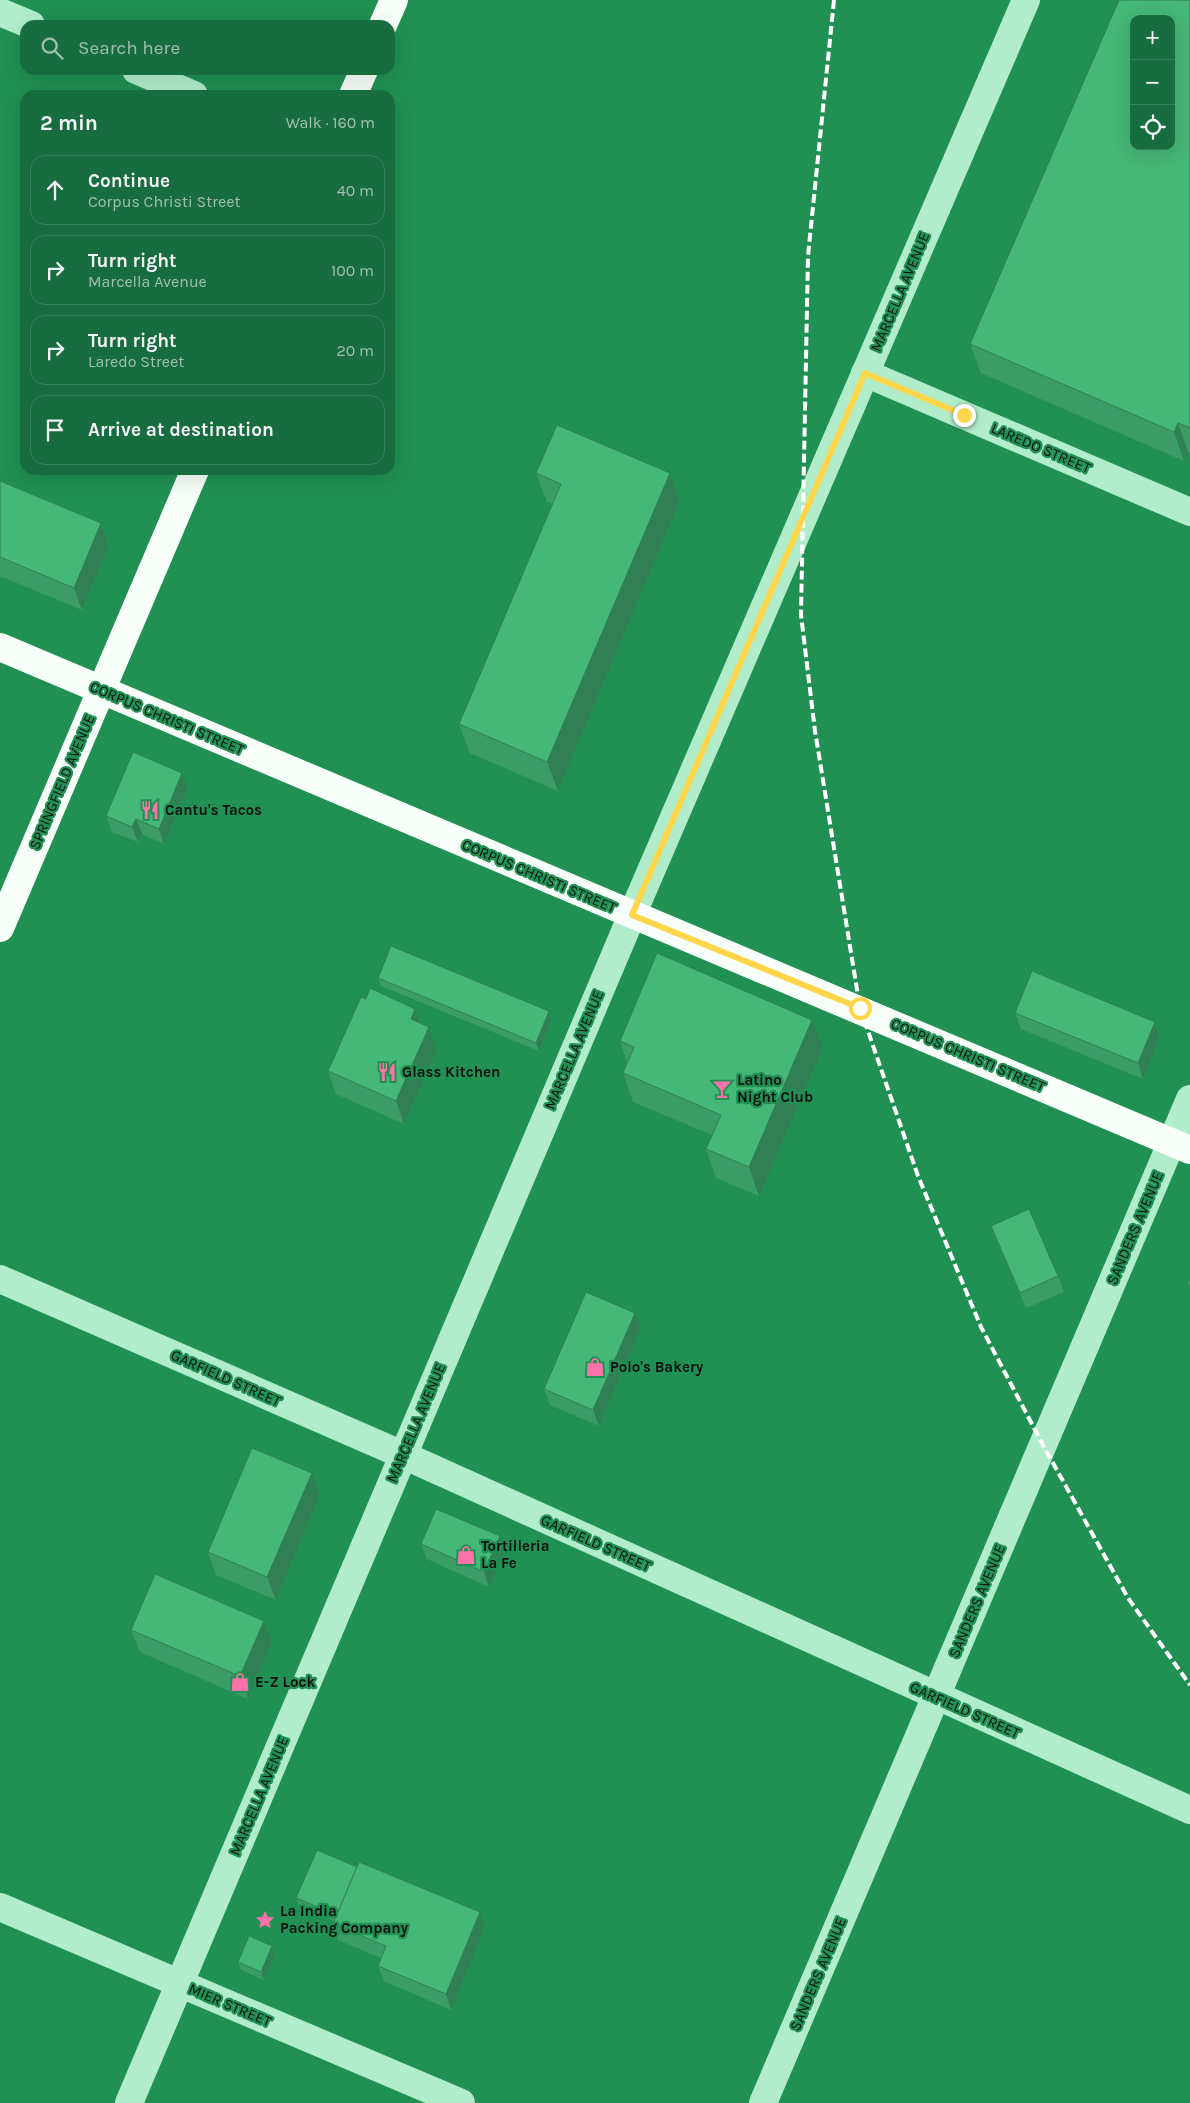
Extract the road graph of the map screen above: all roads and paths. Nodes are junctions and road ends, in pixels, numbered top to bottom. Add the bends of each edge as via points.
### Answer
1 (394, 0) edge
2 (1026, 0) edge
3 (0, 12) edge
4 (385, 20) edge
5 (20, 21) edge
6 (148, 75) edge
7 (362, 75) edge
8 (182, 90) edge
9 (355, 90) edge
10 (865, 373) junction
11 (192, 475) edge
12 (1190, 512) edge
13 (0, 647) edge
14 (101, 690) junction
15 (632, 915) junction
16 (0, 928) edge
17 (1190, 1099) edge
18 (1181, 1146) edge
19 (0, 1279) edge
20 (403, 1455) junction
21 (936, 1697) junction
22 (1190, 1810) edge
23 (0, 1906) edge
24 (179, 1983) junction
25 (129, 2103) edge
26 (461, 2103) edge
27 (763, 2103) edge

1 - 4 main road
2 - 10 street, MARCELLA AVENUE
3 - 5 street
6 - 8 street
7 - 9 main road
10 - 12 street, LAREDO STREET
10 - 15 street, MARCELLA AVENUE
11 - 14 main road, SPRINGFIELD AVENUE
13 - 14 main road, CORPUS CHRISTI STREET
14 - 15 main road, CORPUS CHRISTI STREET
14 - 16 main road, SPRINGFIELD AVENUE
15 - 18 main road, CORPUS CHRISTI STREET via 860,1008
15 - 20 street, MARCELLA AVENUE
17 - 18 street, SANDERS AVENUE
18 - 21 street, SANDERS AVENUE
19 - 20 street, GARFIELD STREET
20 - 21 street, GARFIELD STREET
20 - 24 street, MARCELLA AVENUE
21 - 22 street, GARFIELD STREET
21 - 27 street, SANDERS AVENUE
23 - 24 street, MIER STREET
24 - 25 street, MARCELLA AVENUE
24 - 26 street, MIER STREET

